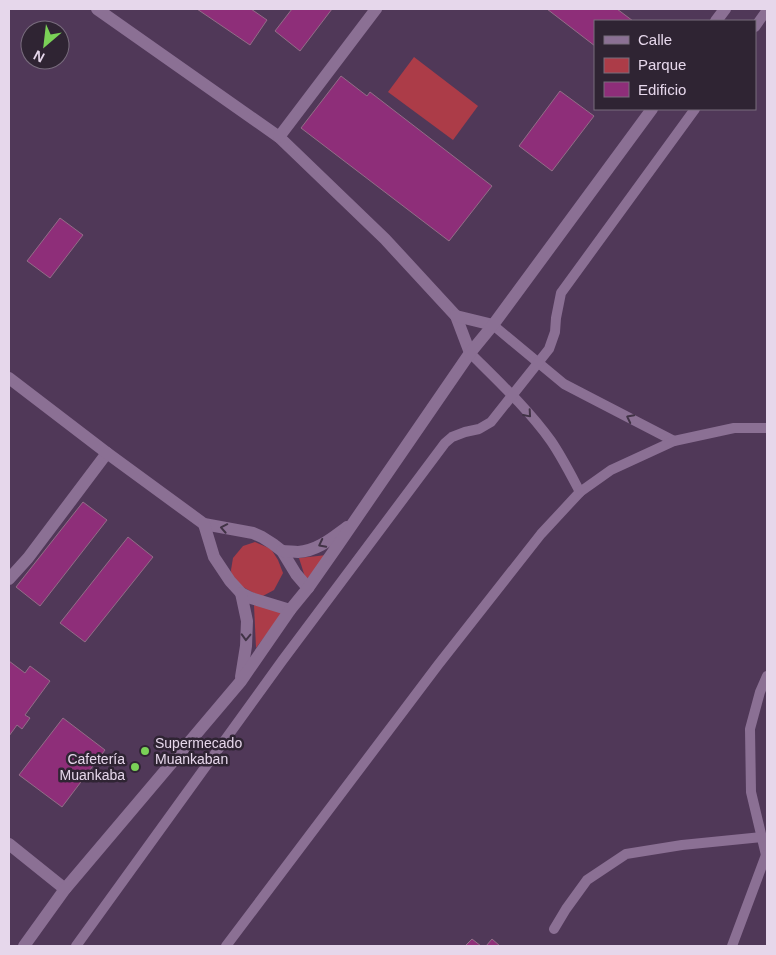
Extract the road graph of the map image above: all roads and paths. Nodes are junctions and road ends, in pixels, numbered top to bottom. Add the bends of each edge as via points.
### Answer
1 (97, 9) edge
2 (376, 9) edge
3 (725, 9) edge
4 (767, 10) edge
5 (717, 20) edge
6 (756, 25) edge
7 (651, 110) edge
8 (694, 110) edge
9 (279, 137) junction
10 (456, 316) junction
11 (493, 325) junction
12 (470, 353) junction
13 (538, 362) junction
14 (9, 378) edge
15 (512, 395) junction
16 (767, 428) edge
17 (674, 440) junction
18 (107, 453) junction
19 (580, 492) junction
20 (354, 520) junction
21 (204, 524) junction
22 (282, 551) junction
23 (9, 580) edge
24 (308, 588) junction
25 (241, 593) junction
26 (290, 610) junction
27 (767, 676) edge
28 (241, 681) junction
29 (762, 837) junction
30 (9, 844) edge
31 (767, 856) edge
32 (65, 889) junction
33 (554, 929) dead end
34 (24, 946) edge
35 (76, 946) edge
36 (226, 946) edge
37 (732, 946) edge

1 - 9 street
2 - 9 street
3 - 5 street
4 - 6 lane
7 - 11 street
8 - 13 lane via 561,293 555,332 549,349
9 - 10 street via 385,239
10 - 11 street
10 - 12 street
11 - 12 street
11 - 13 lane
12 - 15 lane
12 - 20 street
13 - 15 lane
17 -> 13 lane via 564,384
14 - 18 street
15 -> 19 lane via 550,441
15 - 35 lane via 491,422 452,437 442,447
16 - 17 lane via 734,428
17 - 19 lane via 611,470
18 - 21 street
18 - 23 street
19 - 36 lane via 541,534 438,665
20 -> 22 street via 325,543 300,552
20 - 24 street
22 -> 21 street via 262,537
21 - 25 street via 214,557
22 - 24 street
24 - 26 street
25 - 26 street
25 -> 28 street via 247,620
26 - 28 street
27 - 29 lane via 750,729 751,792
28 - 32 street
29 - 31 lane
29 - 33 lane via 682,844 626,854 587,880
30 - 32 street
31 - 37 lane
32 - 34 street

